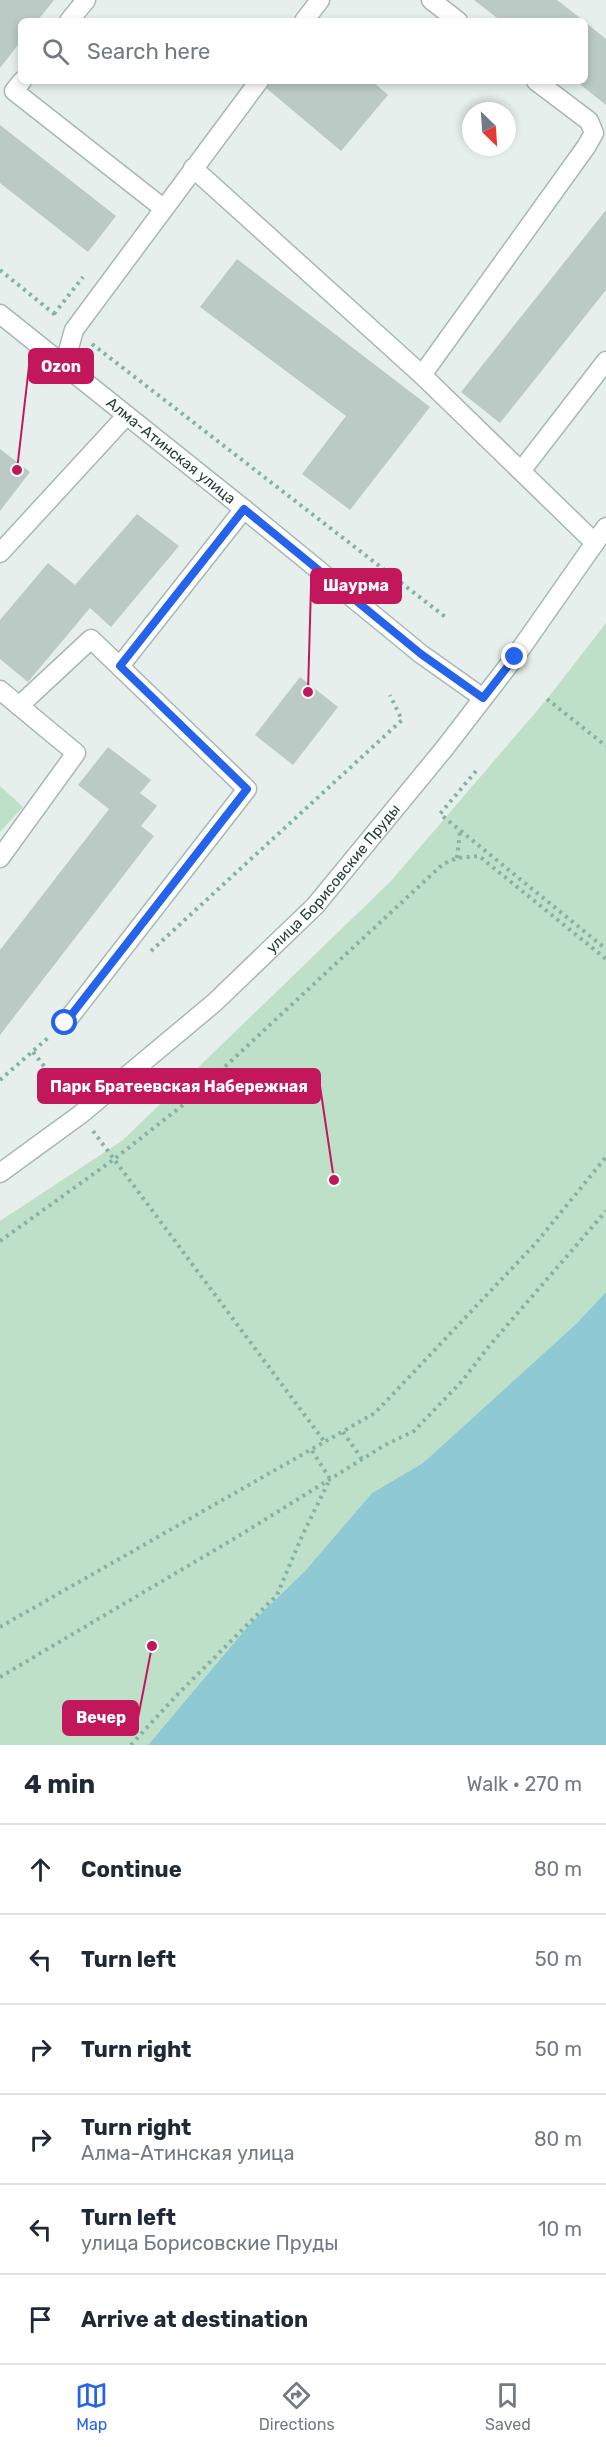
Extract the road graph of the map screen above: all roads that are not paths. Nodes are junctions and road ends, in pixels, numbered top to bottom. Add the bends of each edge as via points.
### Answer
1 (86, 0) edge
2 (320, 0) edge
3 (431, 0) edge
4 (71, 18) edge
5 (306, 18) edge
6 (454, 18) edge
7 (20, 84) edge
8 (257, 84) edge
9 (540, 84) edge
10 (193, 168) junction
11 (163, 208) junction
12 (0, 314) edge
13 (606, 360) edge
14 (64, 366) junction
15 (422, 375) junction
16 (126, 416) junction
17 (520, 471) junction
18 (244, 509) junction
19 (606, 527) edge
20 (595, 543) junction
21 (0, 553) edge
22 (120, 666) junction
23 (0, 690) edge
24 (483, 698) junction
25 (20, 706) junction
26 (0, 858) edge
27 (65, 1023) road end
28 (0, 1173) edge

1 - 4 street
2 - 5 street
3 - 6 street
7 - 11 street via 14,91
8 - 10 street
9 - 15 street via 589,121 594,134
10 - 11 street
10 - 15 street
11 - 14 street via 74,330
12 - 14 street, Алма-Атинская улица
13 - 17 street
14 - 16 street, Алма-Атинская улица
15 - 17 street
16 - 18 street, Алма-Атинская улица
16 - 21 street
17 - 20 street
18 - 22 street
18 - 24 street, Алма-Атинская улица via 421,654
19 - 20 street, улица Борисовские Пруды
20 - 24 street, улица Борисовские Пруды
22 - 25 street via 91,639
22 - 27 street via 247,789
23 - 25 street
24 - 28 street, улица Борисовские Пруды via 315,906 214,1003 81,1114
25 - 26 street via 76,753

